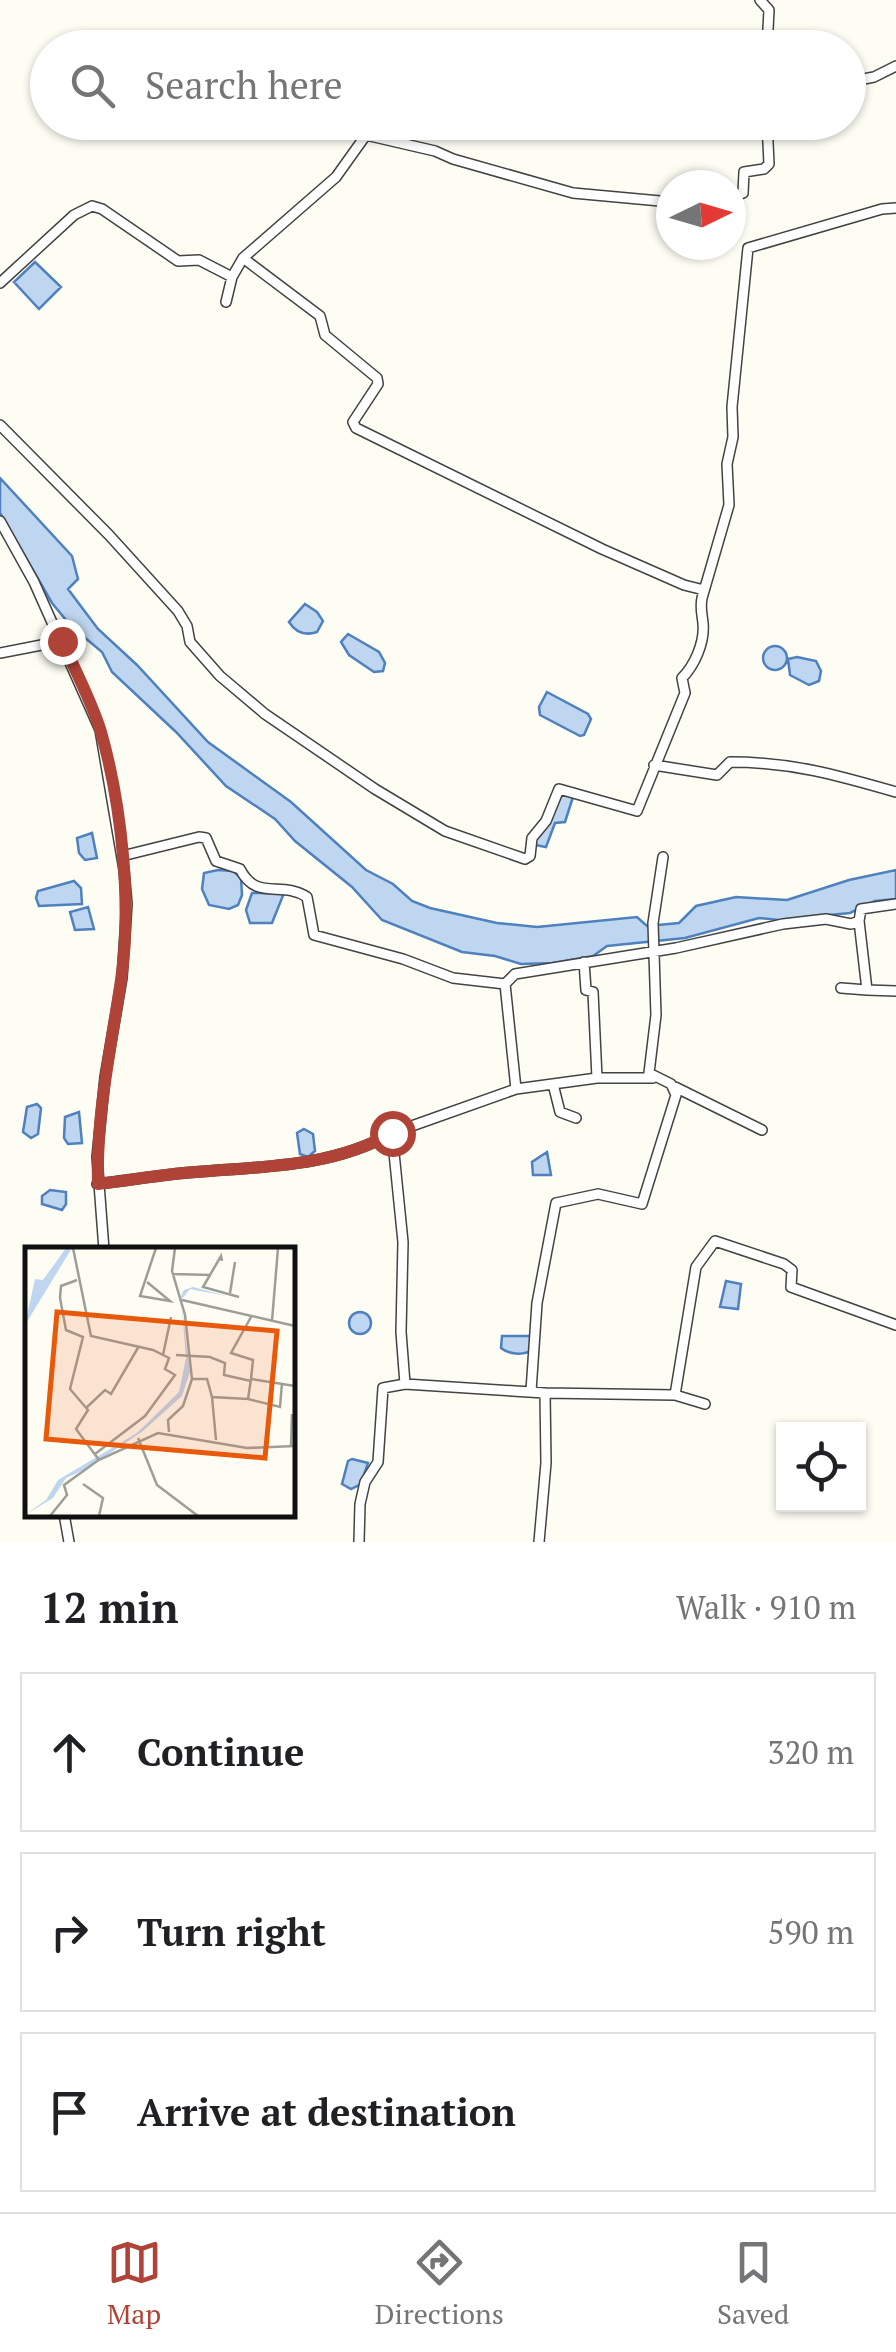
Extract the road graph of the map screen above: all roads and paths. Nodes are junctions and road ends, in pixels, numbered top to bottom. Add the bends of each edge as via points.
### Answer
1 (760, 0) edge
2 (768, 30) edge
3 (896, 66) edge
4 (866, 79) edge
5 (362, 140) edge
6 (392, 140) edge
7 (768, 140) edge
8 (746, 172) edge
9 (656, 201) edge
10 (896, 208) edge
11 (243, 258) junction
12 (232, 277) junction
13 (0, 284) edge
14 (226, 302) dead end
15 (0, 425) edge
16 (0, 521) edge
17 (704, 590) junction
18 (62, 641) junction
19 (0, 653) edge
20 (654, 765) junction
21 (896, 792) edge
22 (122, 856) junction
23 (663, 857) dead end
24 (896, 904) edge
25 (860, 921) junction
26 (654, 948) junction
27 (584, 962) junction
28 (505, 984) junction
29 (841, 988) dead end
30 (867, 990) junction
31 (896, 991) edge
32 (597, 1078) junction
33 (653, 1078) junction
34 (553, 1084) junction
35 (675, 1088) junction
36 (516, 1089) junction
37 (576, 1118) dead end
38 (762, 1130) dead end
39 (392, 1133) junction
40 (98, 1184) junction
41 (104, 1247) edge
42 (896, 1324) edge
43 (406, 1384) junction
44 (531, 1392) junction
45 (546, 1393) junction
46 (676, 1395) junction
47 (705, 1404) dead end
48 (65, 1517) edge
49 (69, 1542) edge
50 (359, 1542) edge
51 (539, 1542) edge

1 - 2 street via 769,10
3 - 4 street
5 - 11 street via 336,177
6 - 9 street via 574,193
7 - 8 street via 770,164
10 - 17 street via 748,248 727,464 729,505
11 - 12 street
11 - 17 street via 320,316 326,335 377,378 353,422 356,428 602,549
12 - 13 street via 199,260 178,261 92,206
12 - 14 street
15 - 20 street via 178,611 190,642 220,676 266,714 445,831 525,859 559,789 637,811
16 - 18 street
17 - 20 street via 704,626 694,663 682,678 686,693
18 - 19 street
18 - 22 street via 100,730
20 - 21 street via 717,774 730,762 775,762
22 - 28 street via 206,838 216,862 240,869 256,888 307,897 314,935 453,978
22 - 40 street via 122,978 105,1077
23 - 26 street
24 - 25 street via 861,909
25 - 26 street via 783,924
25 - 30 street
26 - 27 street
26 - 33 street via 656,1015 648,1073
27 - 28 street via 515,974
27 - 32 street via 586,990 593,992
28 - 36 street
29 - 30 street
30 - 31 street
32 - 33 street
32 - 34 street
33 - 35 street
34 - 36 street
34 - 37 street via 560,1112
35 - 38 street
35 - 44 street via 642,1204 598,1194 556,1203 537,1303
36 - 39 street
39 - 40 street via 374,1144 274,1167
39 - 43 street
40 - 41 street
42 - 46 street via 791,1288 792,1270 784,1264 715,1241 696,1267
43 - 44 street
43 - 50 street via 383,1388 378,1462 365,1482
44 - 45 street
45 - 46 street
45 - 51 street
46 - 47 street
48 - 49 street

